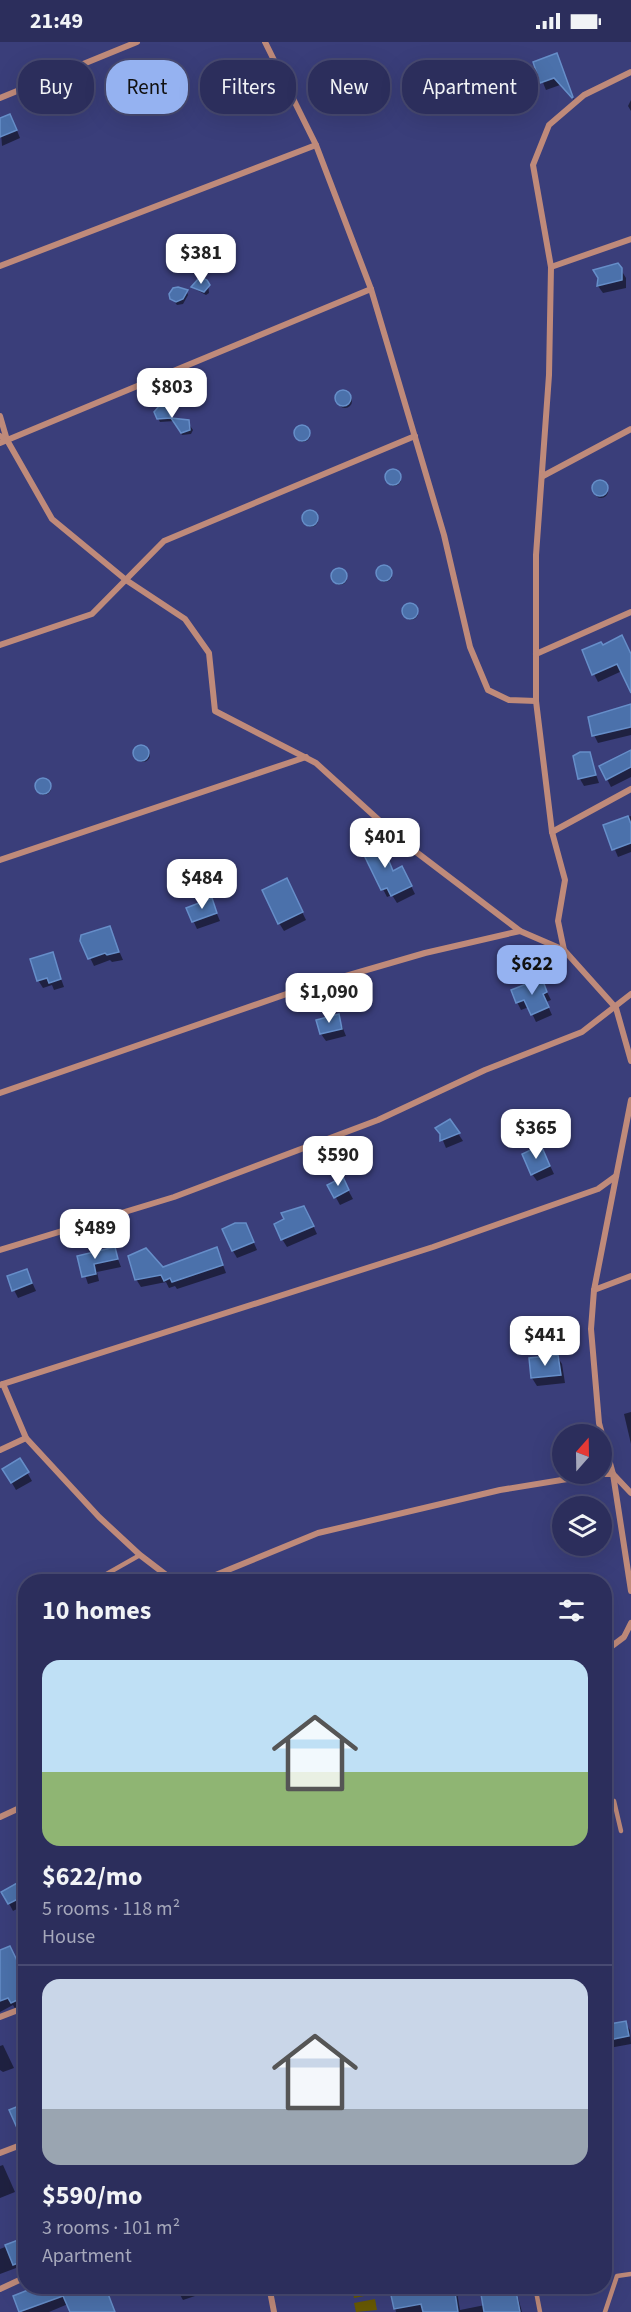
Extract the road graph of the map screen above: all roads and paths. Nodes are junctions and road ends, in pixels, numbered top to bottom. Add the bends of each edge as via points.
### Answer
1 (137, 42) edge
2 (265, 42) edge
3 (631, 72) edge
4 (0, 98) edge
5 (316, 145) junction
6 (631, 239) edge
7 (0, 266) edge
8 (551, 267) junction
9 (371, 289) junction
10 (0, 416) edge
11 (631, 429) edge
12 (0, 436) edge
13 (415, 436) junction
14 (7, 440) junction
15 (0, 443) edge
16 (543, 476) junction
17 (126, 580) junction
18 (631, 612) edge
19 (0, 645) edge
20 (536, 654) junction
21 (536, 701) junction
22 (306, 757) junction
23 (631, 789) edge
24 (552, 832) junction
25 (0, 860) edge
26 (520, 931) junction
27 (564, 950) junction
28 (631, 994) edge
29 (616, 1008) junction
30 (631, 1061) edge
31 (0, 1094) edge
32 (631, 1100) edge
33 (616, 1176) junction
34 (0, 1250) edge
35 (631, 1276) edge
36 (594, 1290) junction
37 (1, 1384) edge
38 (26, 1438) junction
39 (0, 1450) edge
40 (613, 1474) junction
41 (631, 1492) edge
42 (140, 1555) junction
43 (107, 1574) edge
44 (165, 1574) edge
45 (218, 1574) edge
46 (631, 1591) edge
47 (631, 1623) edge
48 (612, 1646) edge
49 (612, 1800) edge
50 (18, 1809) edge
51 (0, 1817) edge
52 (621, 1832) dead end
53 (18, 2010) edge
54 (0, 2016) edge
55 (18, 2146) edge
56 (0, 2153) edge
57 (631, 2274) edge
58 (18, 2281) edge
59 (0, 2289) edge
60 (612, 2291) edge
61 (270, 2294) edge
62 (537, 2294) edge
63 (611, 2294) edge
64 (274, 2312) edge
65 (540, 2312) edge
66 (605, 2312) edge

1 - 4 street
2 - 5 street
3 - 8 street via 584,94 549,125 533,165
5 - 7 street
5 - 9 street
6 - 8 street
8 - 16 street
9 - 13 street
9 - 14 street
10 - 14 street
11 - 16 street
12 - 14 street
13 - 17 street via 164,541
13 - 21 street via 444,535 470,647 488,690 509,700
14 - 15 street
14 - 17 street via 52,519
16 - 20 street via 536,555
17 - 19 street via 92,614
17 - 22 street via 185,619 209,653 215,711
18 - 20 street
20 - 21 street
21 - 24 street
22 - 25 street
22 - 26 street via 403,842
23 - 24 street
24 - 27 street via 565,880 558,921
26 - 27 street
26 - 31 street via 425,953 301,989
27 - 29 street
28 - 29 street
29 - 30 street
29 - 34 street via 582,1032 485,1070 378,1120 174,1197
32 - 33 street
33 - 36 street
33 - 37 street via 598,1189 433,1247
35 - 36 street
36 - 40 street via 591,1329 599,1423
37 - 38 street
38 - 39 street
38 - 42 street
40 - 41 street
40 - 45 street via 576,1476 500,1490 318,1533
40 - 46 street
42 - 43 lane
42 - 44 street
47 - 48 street via 624,1637
49 - 52 lane
50 - 51 street
53 - 54 street
55 - 56 street
57 - 60 lane via 617,2276
58 - 59 street
61 - 64 street
62 - 65 lane
63 - 66 lane

